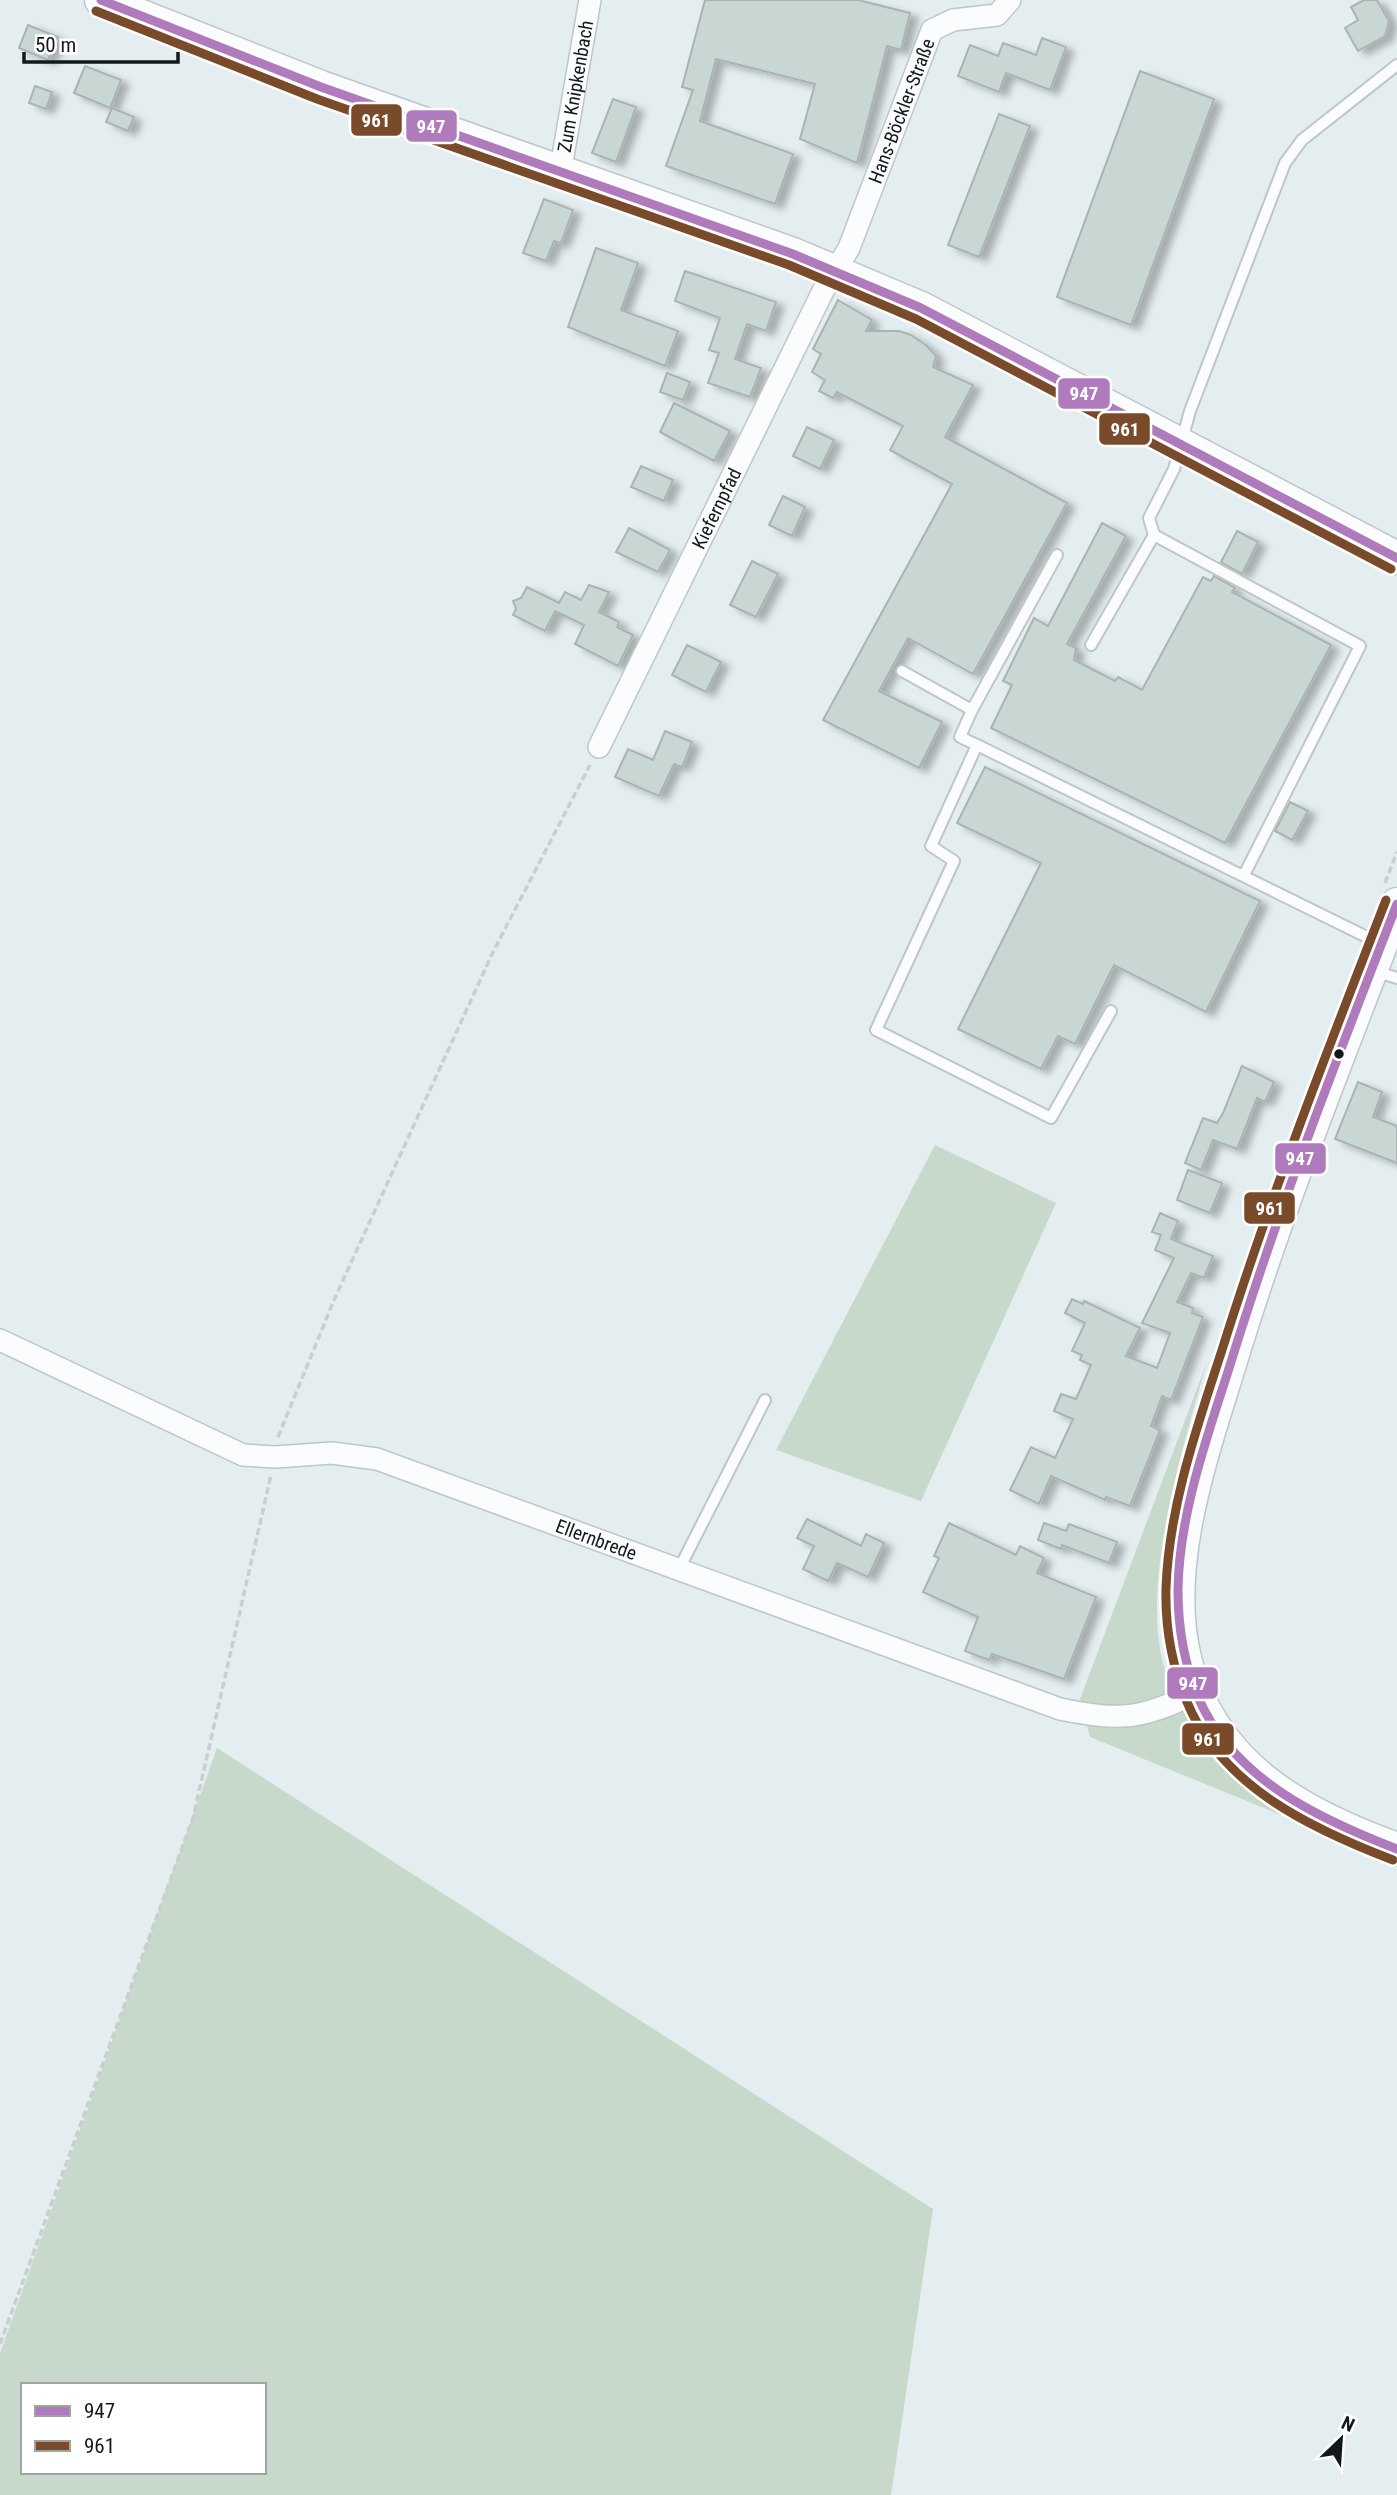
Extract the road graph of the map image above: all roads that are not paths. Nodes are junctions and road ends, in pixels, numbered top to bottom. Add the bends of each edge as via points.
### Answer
1 (101, 0) edge
2 (590, 0) edge
3 (1010, 0) edge
4 (1397, 65) edge
5 (560, 173) junction
6 (836, 272) junction
7 (1180, 442) junction
8 (1154, 535) junction
9 (1057, 555) dead end
10 (1397, 558) edge
11 (1091, 645) dead end
12 (902, 671) dead end
13 (972, 710) junction
14 (976, 745) junction
15 (599, 747) road end
16 (1244, 876) junction
17 (1397, 904) edge
18 (1383, 964) edge
19 (1111, 1011) dead end
20 (0, 1340) edge
21 (765, 1400) dead end
22 (679, 1569) junction
23 (1197, 1692) junction
24 (1397, 1849) edge

1 - 5 street via 321,88
2 - 5 street, Zum Knipkenbach
3 - 6 street, Hans-Böckler-Straße via 997,15 953,20 932,30
4 - 7 lane via 1302,141 1285,163
5 - 6 street
6 - 7 street via 933,314
6 - 15 street, Kiefernpfad
7 - 8 lane via 1174,468 1149,518
7 - 10 street
8 - 11 lane
8 - 16 lane via 1360,646
9 - 13 lane
12 - 13 lane
13 - 14 lane via 960,737
14 - 16 lane
14 - 19 lane via 931,846 954,861 876,1030 1051,1118
16 - 18 lane
17 - 18 street
18 - 23 street via 1263,1254 1204,1450 1180,1577 1182,1641
20 - 22 street, Ellernbrede via 243,1455 332,1453 377,1459
21 - 22 lane
22 - 23 street, Ellernbrede via 1060,1709 1102,1718 1134,1717
23 - 24 street via 1210,1721 1231,1748 1282,1796 1311,1814

